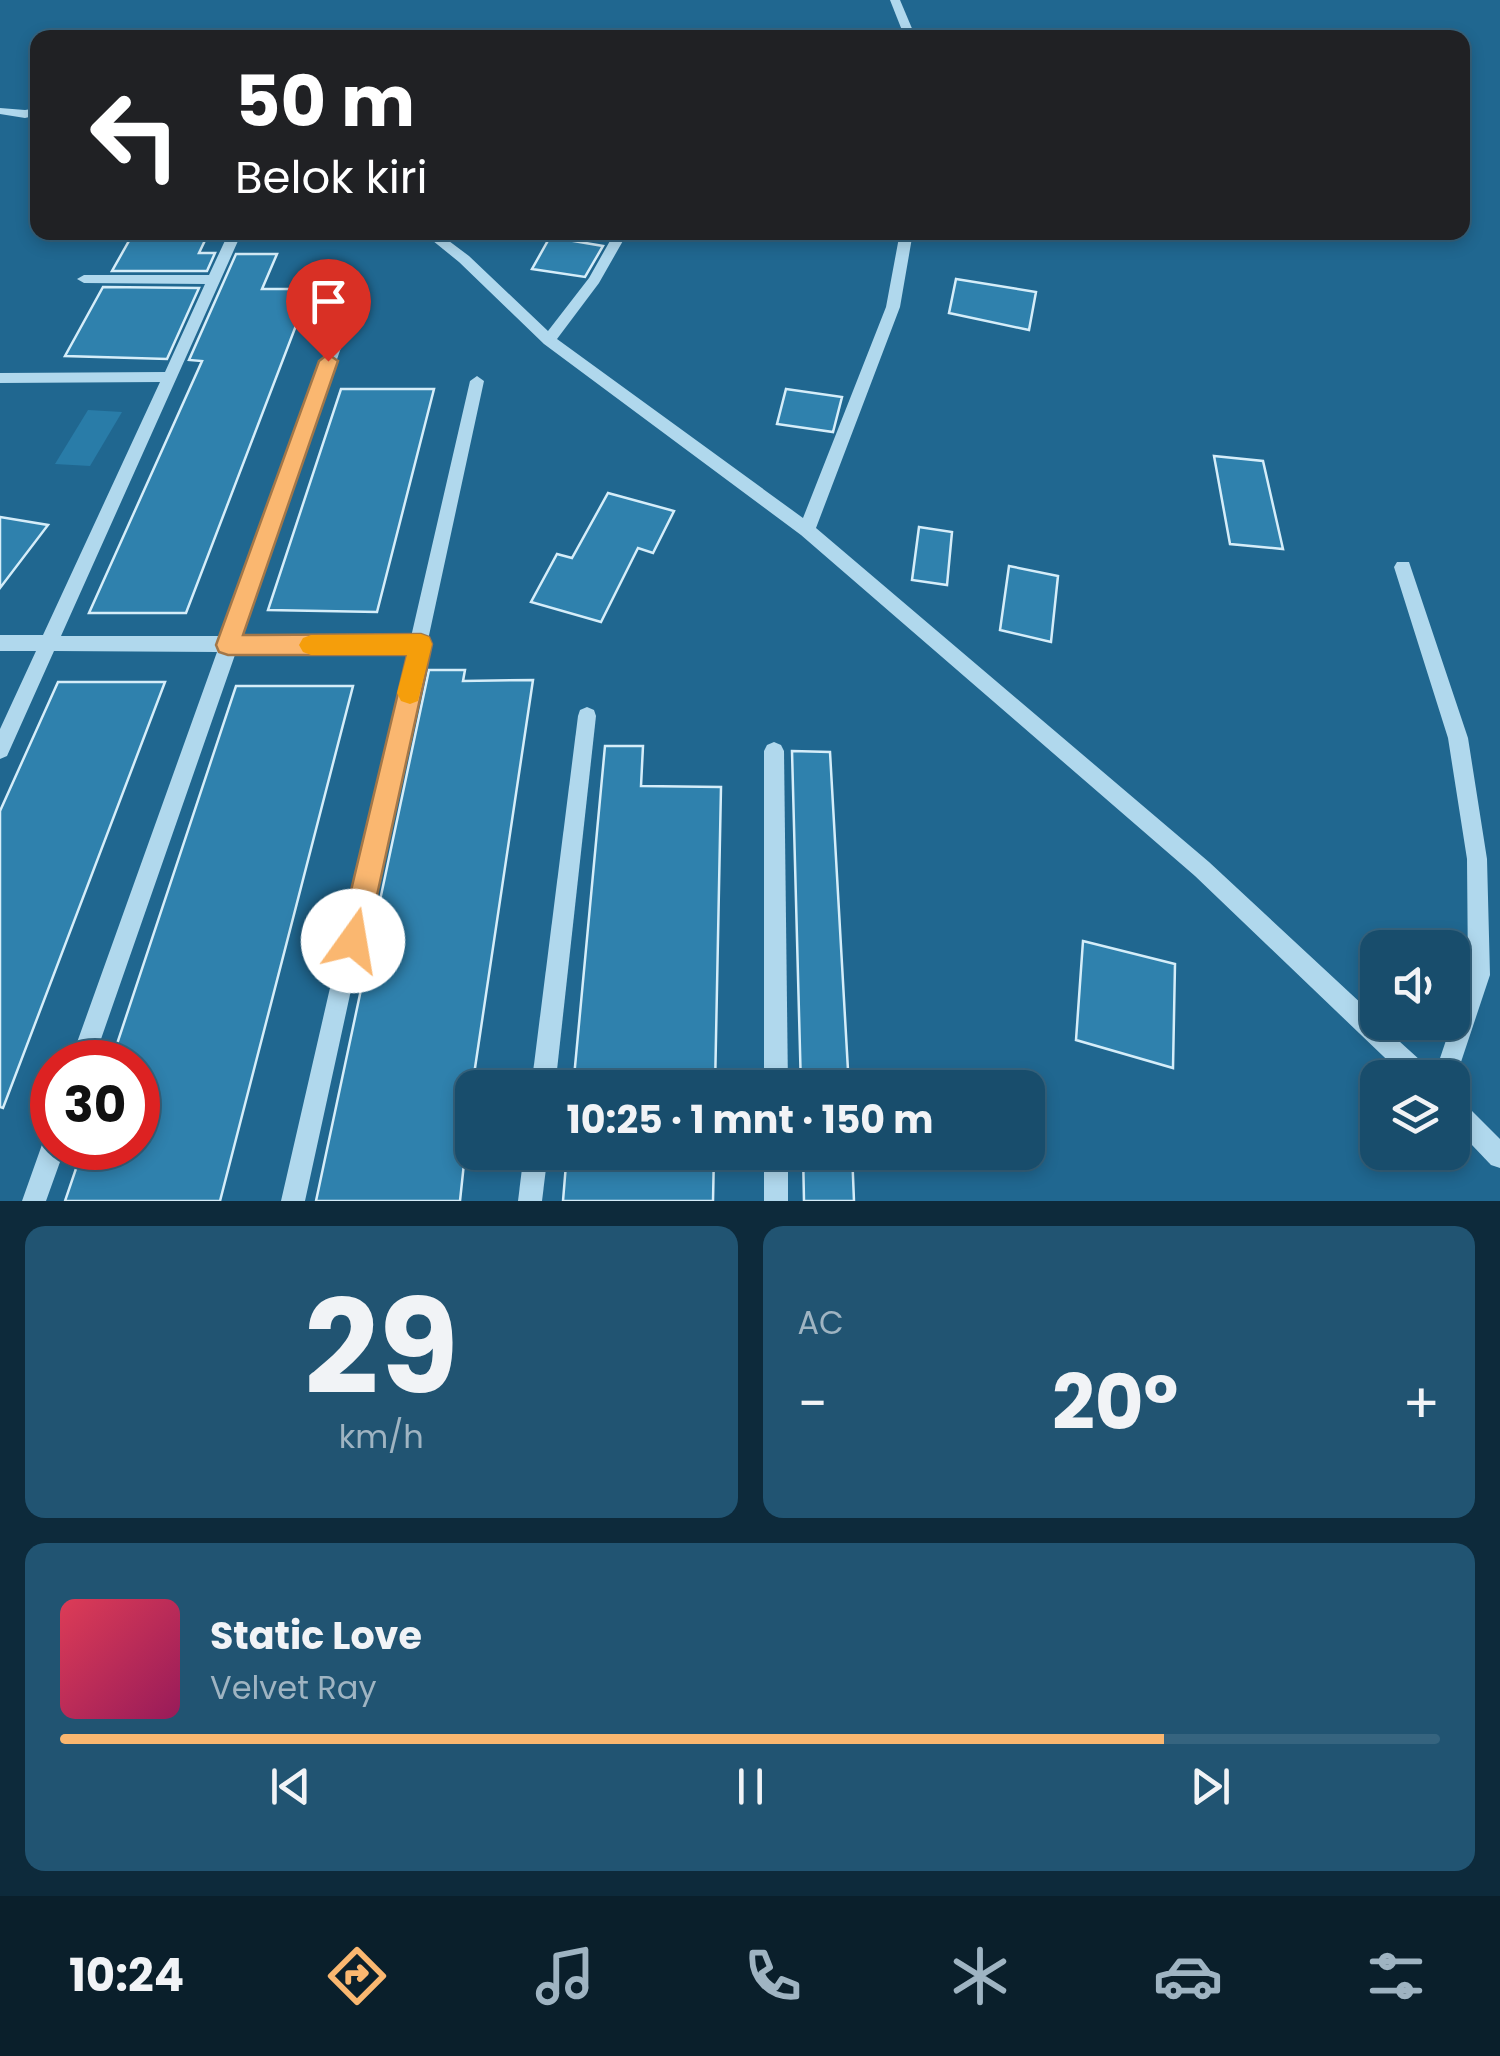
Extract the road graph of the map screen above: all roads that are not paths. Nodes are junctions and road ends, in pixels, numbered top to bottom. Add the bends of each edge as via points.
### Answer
1 (895, 0) edge
2 (908, 30) edge
3 (0, 111) edge
4 (30, 113) edge
5 (233, 240) edge
6 (439, 240) edge
7 (617, 240) edge
8 (906, 240) edge
9 (84, 279) dead end
10 (216, 280) junction
11 (354, 290) dead end
12 (549, 340) junction
13 (172, 377) junction
14 (0, 378) edge
15 (477, 382) dead end
16 (806, 530) junction
17 (1403, 567) dead end
18 (50, 643) junction
19 (0, 644) edge
20 (421, 644) junction
21 (228, 645) junction
22 (587, 716) dead end
23 (0, 750) edge
24 (774, 750) dead end
25 (90, 1040) edge
26 (1404, 1060) edge
27 (1451, 1060) edge
28 (545, 1070) edge
29 (776, 1070) edge
30 (1470, 1125) edge
31 (1500, 1156) edge
32 (45, 1170) edge
33 (534, 1170) edge
34 (776, 1170) edge
35 (34, 1201) edge
36 (293, 1201) edge
37 (530, 1201) edge
38 (776, 1201) edge

1 - 2 street
3 - 4 street
5 - 10 street
6 - 12 street
7 - 12 street
8 - 16 street via 894,307
9 - 10 street
10 - 13 street
11 - 21 street
12 - 16 street
13 - 14 street
13 - 18 street
15 - 20 street
16 - 26 street via 1202,868
17 - 27 street via 1458,738 1477,858 1478,975
18 - 19 street
18 - 21 street
18 - 23 street
20 - 21 street
20 - 36 street
21 - 25 street
22 - 28 street
24 - 29 street
30 - 31 street
32 - 35 street
33 - 37 street
34 - 38 street

